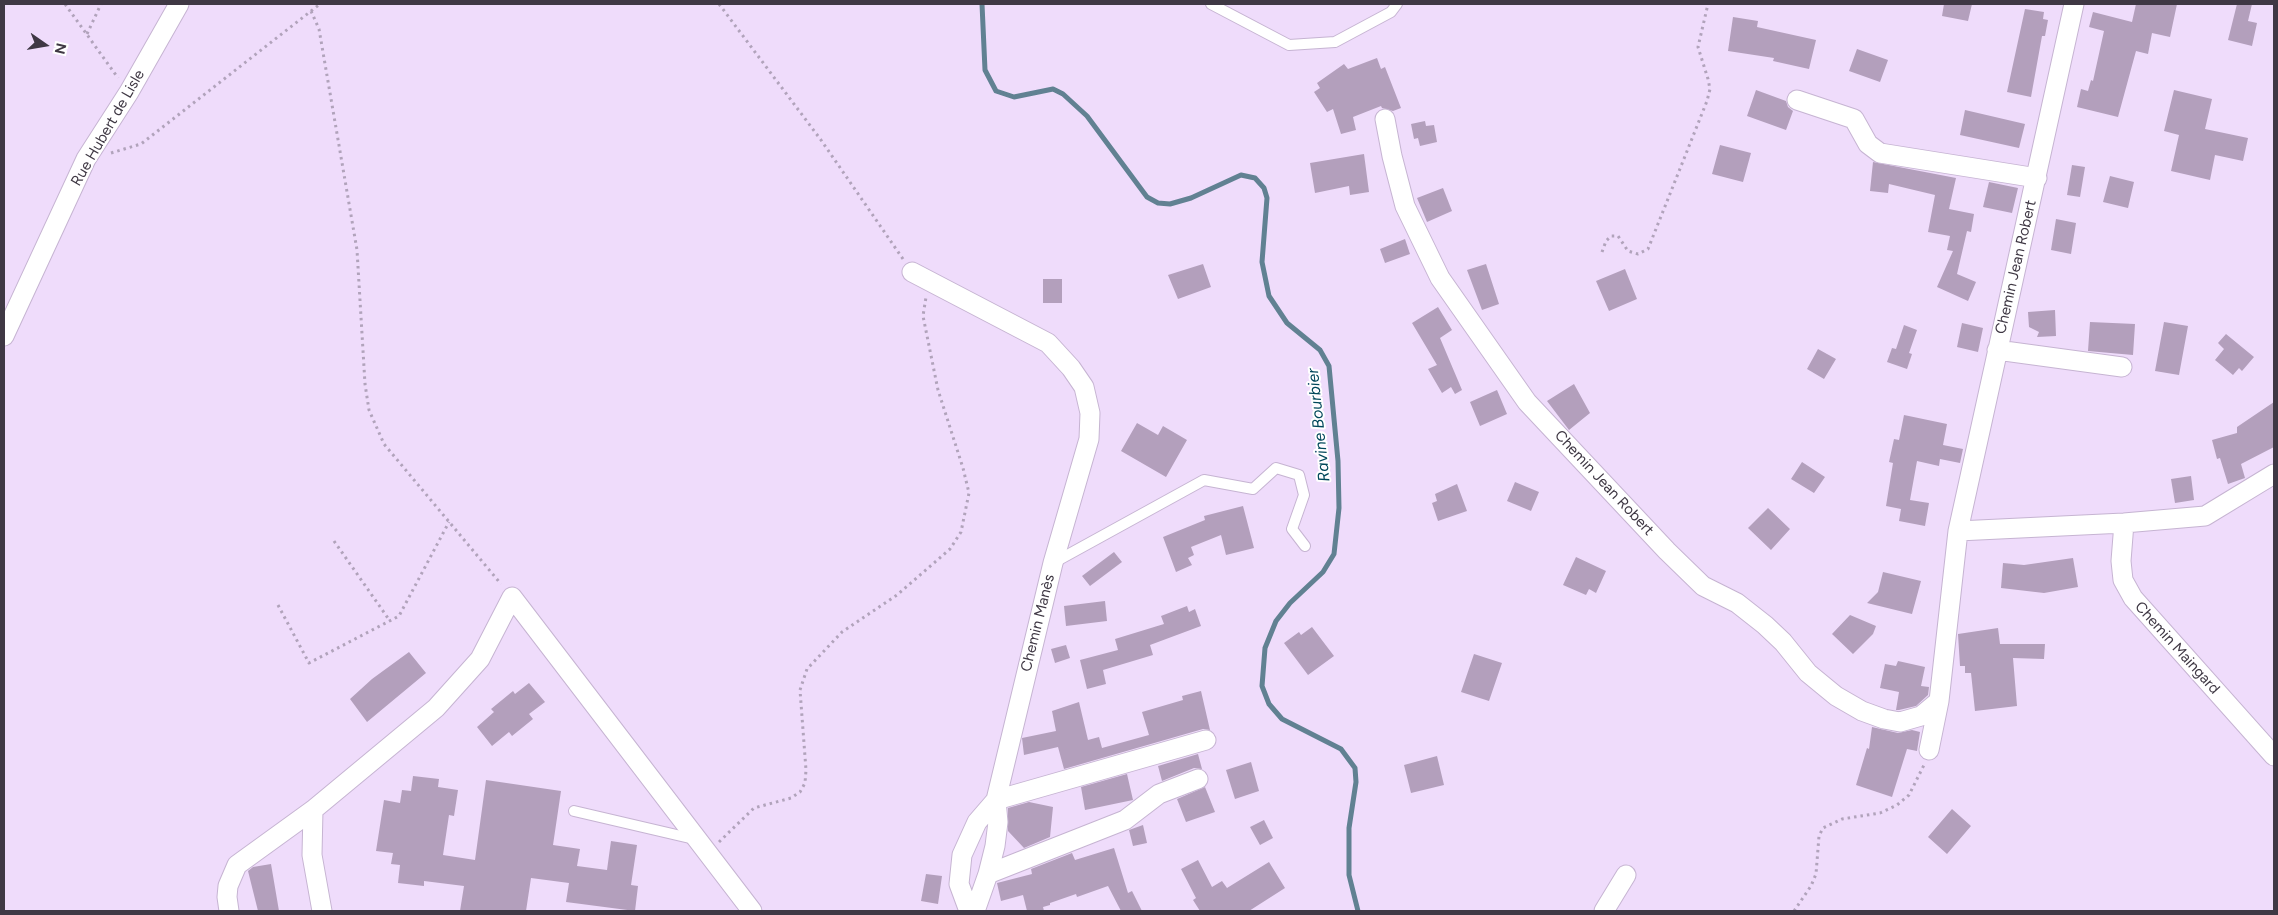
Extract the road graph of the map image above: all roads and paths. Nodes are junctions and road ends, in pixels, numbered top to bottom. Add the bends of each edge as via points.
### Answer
1 (65, 4) edge
2 (101, 4) edge
3 (179, 4) edge
4 (320, 4) edge
5 (720, 4) edge
6 (1211, 4) edge
7 (1398, 4) edge
8 (1708, 4) edge
9 (2074, 4) edge
10 (312, 10) junction
11 (87, 34) junction
12 (129, 92) junction
13 (1798, 100) dead end
14 (1385, 119) dead end
15 (86, 159) junction
16 (2037, 178) junction
17 (1602, 252) dead end
18 (912, 272) joint
19 (933, 282) junction
20 (4, 336) edge
21 (1997, 350) junction
22 (2122, 368) dead end
23 (2274, 474) edge
24 (448, 522) junction
25 (2124, 523) junction
26 (1958, 531) junction
27 (334, 541) dead end
28 (1305, 546) dead end
29 (1053, 563) junction
30 (512, 598) junction
31 (278, 605) dead end
32 (390, 621) junction
33 (1938, 701) junction
34 (1206, 740) dead end
35 (1928, 750) joint
36 (2274, 756) edge
37 (1198, 780) dead end
38 (996, 800) junction
39 (313, 810) junction
40 (574, 810) dead end
41 (695, 839) junction
42 (707, 854) junction
43 (988, 874) junction
44 (1626, 875) dead end
45 (229, 911) edge
46 (322, 911) edge
47 (752, 911) edge
48 (968, 911) edge
49 (975, 911) edge
50 (1604, 911) edge
51 (1794, 911) edge

1 - 11 path
2 - 11 path
3 - 12 street, Rue Hubert de Lisle
4 - 10 path
5 - 18 path via 821,140
6 - 7 lane via 1289,45 1335,42 1391,12
8 - 17 path via 1698,47 1709,84 1707,101 1648,249 1638,254 1628,251 1618,236 1611,236
9 - 16 street, Chemin Jean Robert
10 - 15 path via 141,144
10 - 24 path via 320,29 357,250 365,384 370,410 384,444
11 - 12 path
12 - 15 street, Rue Hubert de Lisle
13 - 16 street via 1854,119 1868,144 1880,152
14 - 33 street, Chemin Jean Robert via 1405,206 1440,278 1527,402 1667,551 1703,586 1737,603 1765,625 1808,674 1862,711 1900,722 1921,716
15 - 20 street, Rue Hubert de Lisle
16 - 21 street, Chemin Jean Robert
18 - 19 street
19 - 29 street via 1048,343 1084,388 1090,413 1089,439
19 - 42 path via 924,299 923,316 938,390 969,494 961,532 950,549 898,595 842,632 807,669 800,690 805,783 791,798 754,808
21 - 22 street
21 - 26 street, Chemin Jean Robert
23 - 25 street via 2205,516
24 - 30 path
24 - 32 path via 399,616
25 - 26 street
25 - 36 street, Chemin Maingard via 2123,580 2133,598
26 - 33 street, Chemin Jean Robert
27 - 32 path
28 - 29 lane, Chemin Manès via 1292,529 1304,495 1299,475 1276,468 1253,489 1204,480
29 - 38 street, Chemin Manès
30 - 39 street via 480,659 436,708
30 - 41 street
31 - 32 path via 309,663
33 - 35 street, Chemin Jean Robert
34 - 38 street
35 - 51 path via 1918,781 1898,805 1880,813 1842,819 1823,828 1818,836 1818,863 1811,886
37 - 43 street via 1159,794 1125,820
38 - 43 street, Chemin Manès via 997,830
38 - 48 street via 977,822 962,855 960,884
39 - 45 street via 236,865 226,897
39 - 46 street via 312,855
40 - 41 lane
41 - 42 street
42 - 47 street
43 - 49 street, Chemin Manès
44 - 50 street

